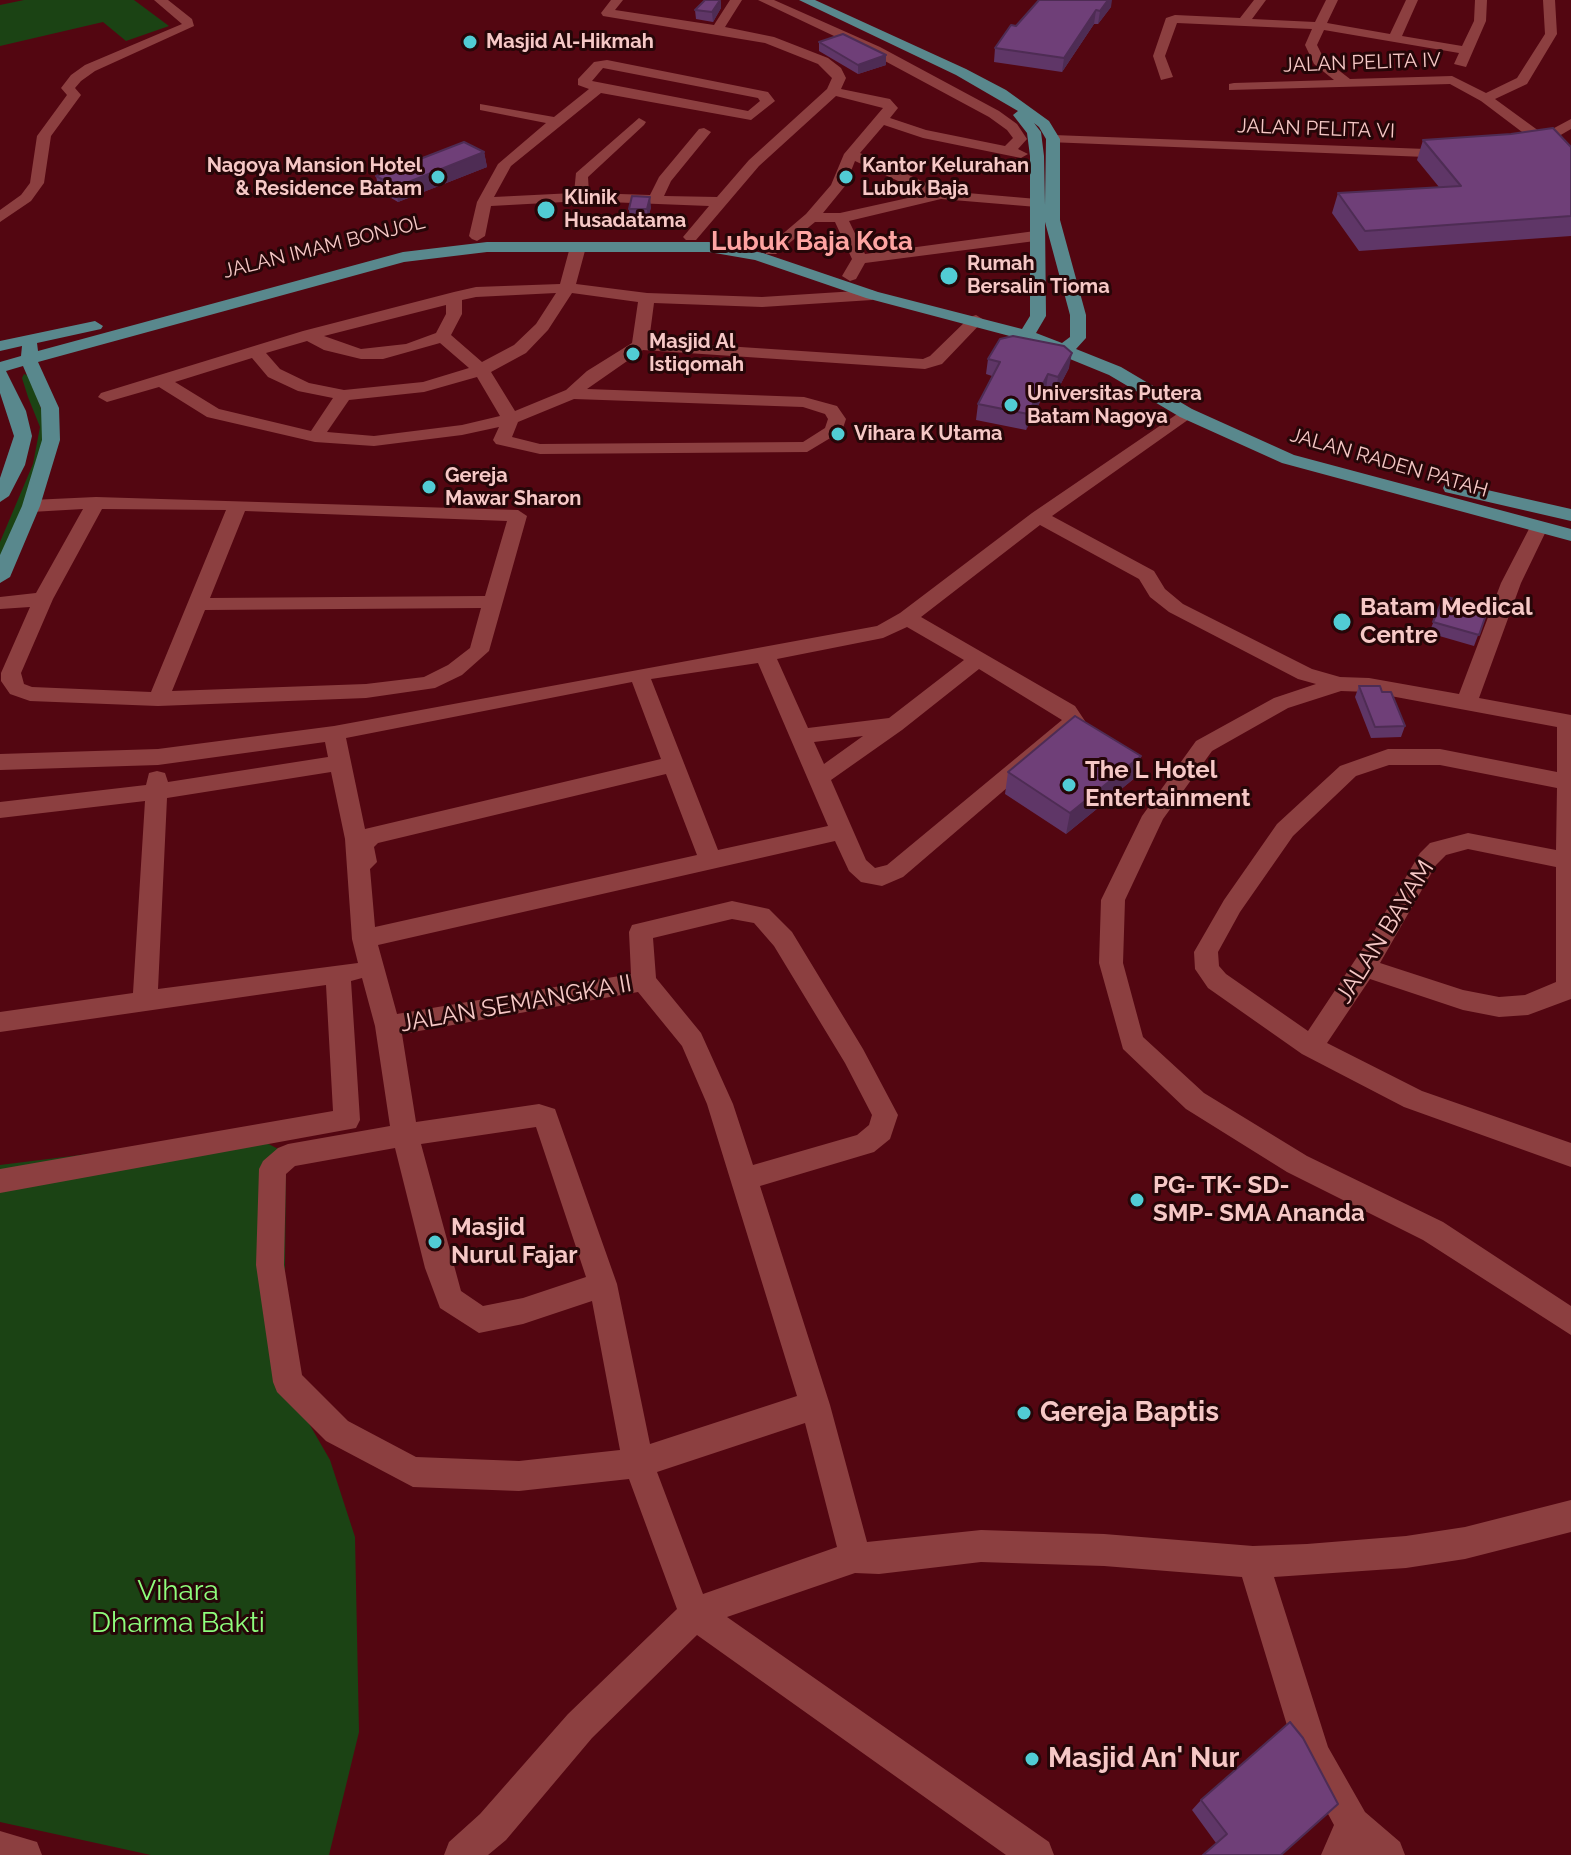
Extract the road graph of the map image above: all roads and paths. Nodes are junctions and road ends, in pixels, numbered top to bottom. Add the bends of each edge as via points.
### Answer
1 (160, 0) edge
2 (617, 0) edge
3 (736, 0) edge
4 (764, 0) edge
5 (789, 0) edge
6 (805, 0) edge
7 (1260, 0) edge
8 (1332, 0) edge
9 (1412, 0) edge
10 (1481, 0) edge
11 (1549, 0) edge
12 (1245, 20) junction
13 (1321, 26) junction
14 (717, 29) junction
15 (1395, 38) junction
16 (1468, 51) junction
17 (1166, 77) dead end
18 (1452, 80) junction
19 (1345, 82) junction
20 (1234, 87) dead end
21 (598, 88) junction
22 (833, 91) junction
23 (1486, 98) junction
24 (485, 107) dead end
25 (879, 119) junction
26 (555, 121) junction
27 (639, 122) dead end
28 (1571, 123) edge
29 (704, 132) dead end
30 (1053, 139) junction
31 (1542, 140) junction
32 (1504, 147) edge
33 (1473, 149) edge
34 (1008, 151) junction
35 (851, 154) junction
36 (1037, 156) junction
37 (941, 195) junction
38 (582, 197) junction
39 (656, 198) junction
40 (484, 202) junction
41 (721, 202) junction
42 (1037, 203) junction
43 (0, 217) edge
44 (811, 217) junction
45 (840, 218) junction
46 (477, 236) junction
47 (1035, 236) junction
48 (691, 237) junction
49 (578, 247) junction
50 (771, 251) junction
51 (860, 259) junction
52 (850, 276) junction
53 (567, 288) junction
54 (872, 295) junction
55 (454, 297) junction
56 (647, 298) junction
57 (976, 320) junction
58 (1032, 329) junction
59 (309, 335) junction
60 (442, 336) junction
61 (30, 342) junction
62 (1072, 344) junction
63 (640, 345) junction
64 (0, 346) edge
65 (256, 352) junction
66 (29, 361) junction
67 (0, 367) edge
68 (481, 370) junction
69 (0, 374) edge
70 (162, 381) junction
71 (572, 394) junction
72 (344, 395) junction
73 (107, 397) dead end
74 (1186, 413) junction
75 (511, 419) junction
76 (315, 437) junction
77 (0, 496) edge
78 (96, 503) junction
79 (238, 505) junction
80 (31, 506) junction
81 (1571, 515) edge
82 (1039, 517) junction
83 (1539, 527) junction
84 (1571, 535) edge
85 (0, 577) edge
86 (43, 599) junction
87 (495, 602) junction
88 (0, 603) edge
89 (197, 604) junction
90 (907, 618) junction
91 (765, 655) junction
92 (977, 660) junction
93 (639, 674) junction
94 (1340, 684) junction
95 (158, 699) junction
96 (1467, 701) junction
97 (1570, 722) edge
98 (894, 725) junction
99 (334, 733) junction
100 (803, 736) junction
101 (158, 757) junction
102 (0, 762) edge
103 (340, 763) junction
104 (674, 764) junction
105 (820, 777) junction
106 (1570, 783) edge
107 (156, 792) junction
108 (0, 810) edge
109 (841, 831) junction
110 (710, 858) junction
111 (1569, 861) edge
112 (372, 937) junction
113 (1364, 967) junction
114 (372, 968) junction
115 (338, 973) junction
116 (644, 981) junction
117 (1570, 987) edge
118 (145, 1000) junction
119 (0, 1022) edge
120 (388, 1026) junction
121 (1311, 1047) junction
122 (405, 1135) junction
123 (1571, 1155) edge
124 (745, 1179) junction
125 (0, 1181) edge
126 (603, 1284) junction
127 (1571, 1322) edge
128 (815, 1405) junction
129 (638, 1463) junction
130 (1571, 1516) edge
131 (855, 1557) junction
132 (1253, 1562) junction
133 (695, 1614) junction
134 (1346, 1840) edge
135 (0, 1849) edge
136 (24, 1855) edge
137 (462, 1855) edge
138 (1036, 1855) edge
139 (1387, 1855) edge

1 - 43 street via 188,26 76,78 68,88 74,95 44,136 37,183
2 - 14 street via 607,13
3 - 14 street
4 - 34 street via 875,50 994,114 1020,139
5 - 36 main road via 955,77 1019,114 1034,132
6 - 30 main road via 1001,93 1044,124
7 - 12 street
8 - 13 street
9 - 15 street
10 - 16 street, JALAN PELITA IV via 1480,21
11 - 23 street via 1551,34 1522,81
12 - 13 street
12 - 17 street via 1170,21 1159,56
13 - 15 street
13 - 19 street via 1311,45 1314,54
14 - 22 street via 769,40 823,61 839,78
15 - 16 street
16 - 18 street, JALAN PELITA IV
18 - 19 street, JALAN PELITA IV
18 - 23 street
19 - 20 street, JALAN PELITA IV
21 - 21 street via 751,116 768,101 763,95 607,64 583,81
21 - 26 street
22 - 25 street via 885,102 891,108
22 - 41 street via 754,163
23 - 31 street
24 - 26 street
25 - 34 street
25 - 35 street
26 - 40 street via 505,164
27 - 38 street via 581,176
28 - 31 street
29 - 39 street via 664,180
30 - 33 street, JALAN PELITA VI via 1426,153
30 - 62 main road via 1052,220 1078,315
31 - 32 street
34 - 36 street
35 - 37 street
35 - 44 street via 838,186
36 - 42 main road
37 - 42 street
37 - 45 street
38 - 39 street
38 - 40 street
39 - 41 street
40 - 46 street
41 - 48 street
42 - 47 main road
44 - 45 street
44 - 50 street
45 - 51 street
46 - 48 main road, JALAN IMAM BONJOL
46 - 61 main road, JALAN IMAM BONJOL via 403,248
47 - 51 street
47 - 58 main road via 1039,266
48 - 50 main road, JALAN IMAM BONJOL
49 - 53 street
49 - 54 main road, JALAN IMAM BONJOL via 709,247 783,263
49 - 66 main road, JALAN IMAM BONJOL via 487,247 403,257
50 - 52 main road, JALAN IMAM BONJOL
51 - 52 street
52 - 58 main road, JALAN IMAM BONJOL
53 - 55 street via 501,288
53 - 56 street
53 - 68 street via 520,349
54 - 56 street via 778,302
54 - 57 main road, JALAN IMAM BONJOL
55 - 59 street
55 - 60 street via 454,314
56 - 63 street
57 - 58 main road, JALAN IMAM BONJOL
57 - 63 street via 936,360 925,364
58 - 62 main road, JALAN RADEN PATAH
59 - 60 street via 361,354 411,348
59 - 65 street
60 - 68 street
61 - 64 main road, JALAN IMAM BONJOL
61 - 66 main road
62 - 74 main road, JALAN RADEN PATAH
62 - 81 main road, JALAN RADEN PATAH via 1325,458
63 - 71 street
65 - 70 street
65 - 72 street via 274,373 304,387
66 - 67 main road, JALAN IMAM BONJOL
66 - 80 main road via 50,408 51,440
68 - 72 street via 424,387
68 - 75 street
69 - 77 main road via 23,436
70 - 73 street
70 - 76 street via 213,413
71 - 75 street
71 - 75 street via 804,402 831,410 837,419 833,431 807,447 540,449 502,440
72 - 76 street
74 - 82 street
74 - 83 main road, JALAN RADEN PATAH via 1317,469
75 - 76 street via 412,438
78 - 79 street
78 - 80 street
78 - 86 street
79 - 87 street via 518,516
79 - 89 street
80 - 85 main road
82 - 90 street
82 - 94 street via 1147,575 1157,593 1176,608 1305,674
83 - 84 main road, JALAN RADEN PATAH
83 - 96 street via 1511,583
86 - 88 street
86 - 95 street via 11,673 17,689 30,694
87 - 89 street
87 - 95 street via 479,651 428,683 366,691
89 - 95 street
90 - 91 street via 883,631
90 - 92 street
91 - 93 street
91 - 100 street
92 - 98 street
92 - 109 street via 1067,711 1074,721 1071,727 882,877 860,870
93 - 99 street
93 - 104 street
94 - 96 street
94 - 127 street via 1281,703 1204,746 1153,816 1113,900 1111,963 1132,1042 1170,1081 1226,1123 1433,1231
96 - 97 street
97 - 106 street
98 - 100 street
98 - 105 street
99 - 101 street
99 - 103 street
100 - 105 street
101 - 102 street
101 - 107 street
103 - 107 street
103 - 112 street
104 - 110 street
104 - 112 street via 371,836 363,851
105 - 109 street
106 - 111 street
106 - 121 street via 1440,757 1388,757 1348,771 1285,830 1206,952 1207,969
107 - 108 street
107 - 118 street
109 - 110 street
110 - 112 street
111 - 113 street, JALAN BAYAM via 1468,841 1438,849
111 - 117 street
112 - 114 street
113 - 117 street via 1499,1007 1528,1005
113 - 121 street, JALAN BAYAM
114 - 115 street
114 - 120 street
115 - 118 street
115 - 125 street via 347,1120
116 - 120 street, JALAN SEMANGKA II
116 - 124 street via 692,1040
116 - 124 street via 641,932 732,910 761,915 783,939 885,1115 881,1131 865,1144
118 - 119 street
120 - 122 street
121 - 123 street via 1413,1099
122 - 126 street via 546,1117
122 - 126 street via 439,1268 450,1299 466,1313 479,1320 509,1314
122 - 129 street via 288,1156 273,1169 270,1265 288,1382 337,1431 413,1472 519,1476
124 - 128 street
126 - 129 street
128 - 129 street
128 - 131 street
129 - 133 street
130 - 132 street via 1406,1552
131 - 132 street via 981,1546
131 - 133 street
132 - 134 street via 1313,1755
133 - 137 street via 580,1726
133 - 138 street
134 - 139 street
135 - 136 street

